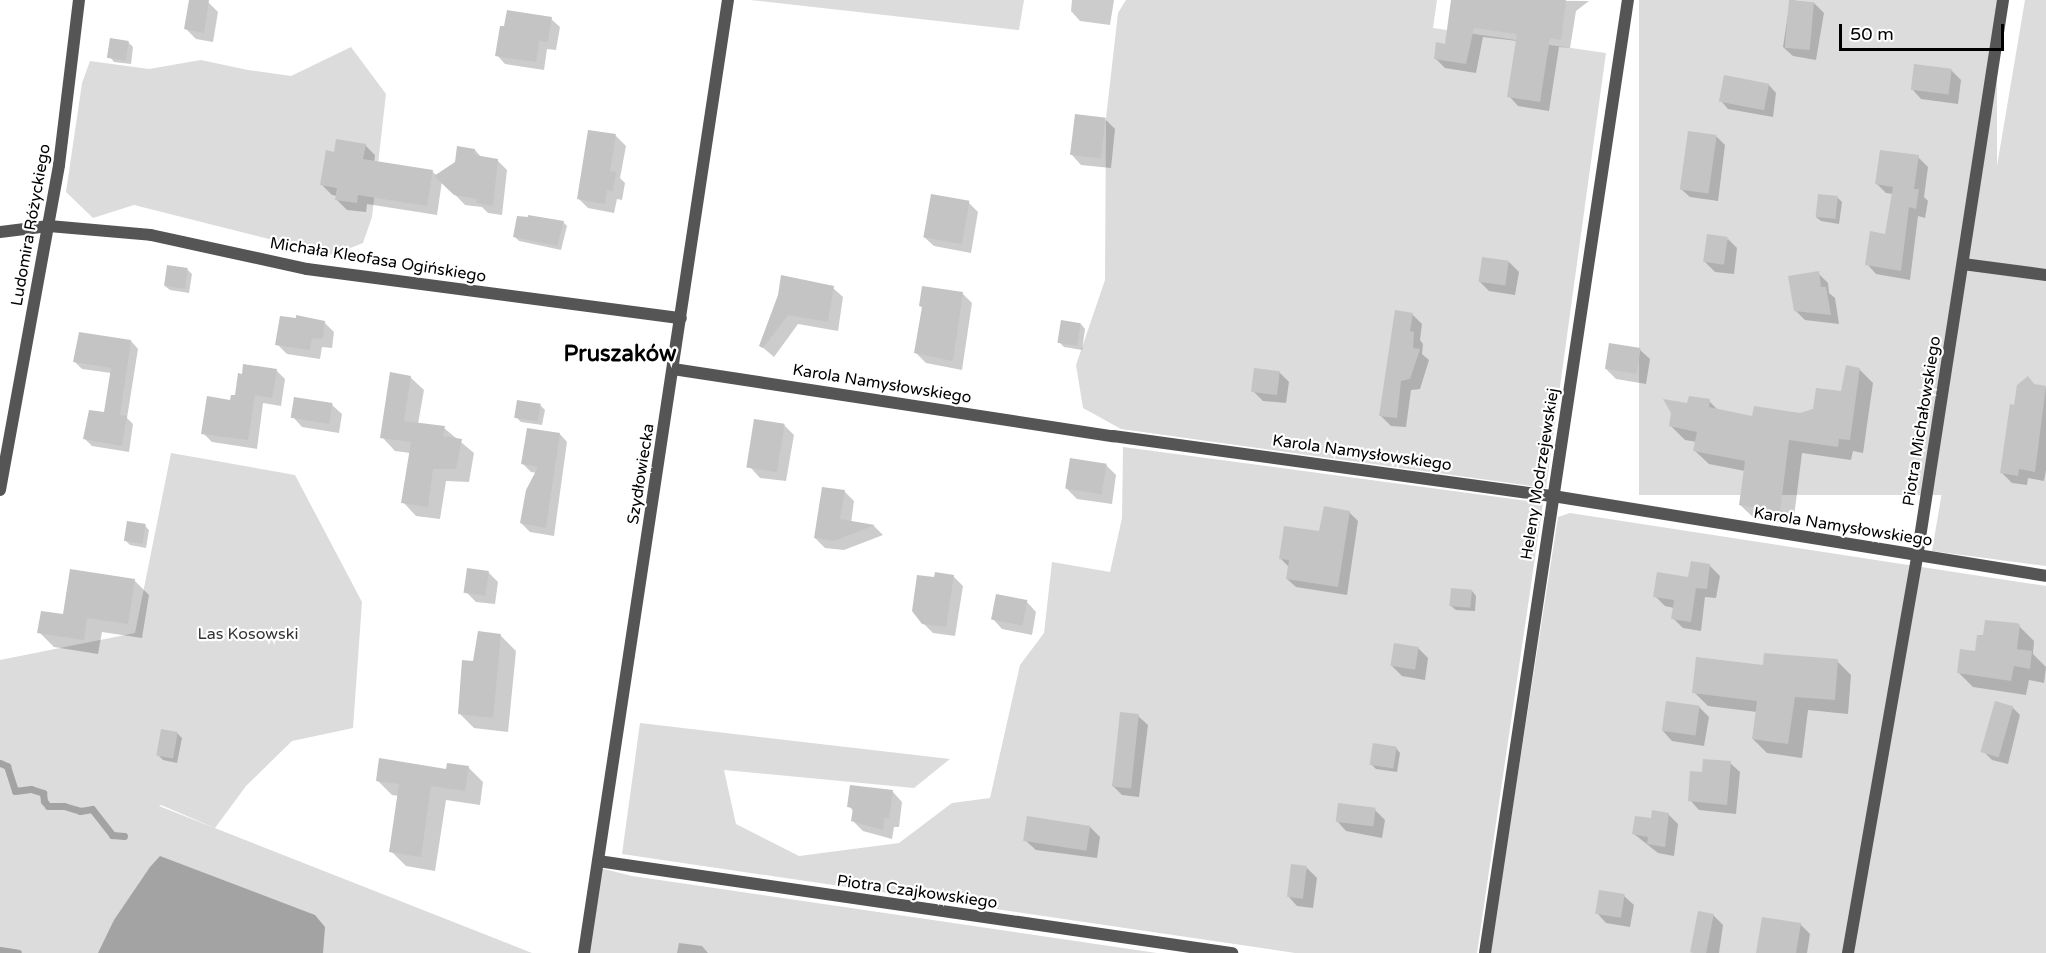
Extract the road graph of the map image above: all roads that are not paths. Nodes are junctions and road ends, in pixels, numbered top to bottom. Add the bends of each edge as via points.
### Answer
1 (79, 0) edge
2 (728, 0) edge
3 (1628, 0) edge
4 (2003, 0) edge
5 (49, 226) junction
6 (0, 232) edge
7 (1964, 264) junction
8 (2046, 275) edge
9 (681, 318) junction
10 (674, 369) junction
11 (0, 490) edge
12 (1553, 496) junction
13 (1917, 556) junction
14 (2046, 576) edge
15 (598, 861) junction
16 (584, 953) edge
17 (1232, 953) edge
18 (1485, 953) edge
19 (1848, 953) edge

1 - 5 street, Ludomira Różyckiego
2 - 9 street, Szydłowiecka
3 - 12 street, Heleny Modrzejewskiej
4 - 7 street, Piotra Michałowskiego
5 - 6 street, Michała Kleofasa Ogińskiego
5 - 9 street, Michała Kleofasa Ogińskiego via 151,235 307,269
5 - 11 street, Ludomira Różyckiego
7 - 8 street
7 - 13 street, Piotra Michałowskiego
9 - 10 street, Szydłowiecka
10 - 12 street, Karola Namysłowskiego via 1102,434
10 - 15 street, Szydłowiecka
12 - 13 street, Karola Namysłowskiego
12 - 18 street, Heleny Modrzejewskiej
13 - 14 street, Karola Namysłowskiego
13 - 19 street, Piotra Michałowskiego
15 - 16 street, Szydłowiecka
15 - 17 street, Piotra Czajkowskiego

